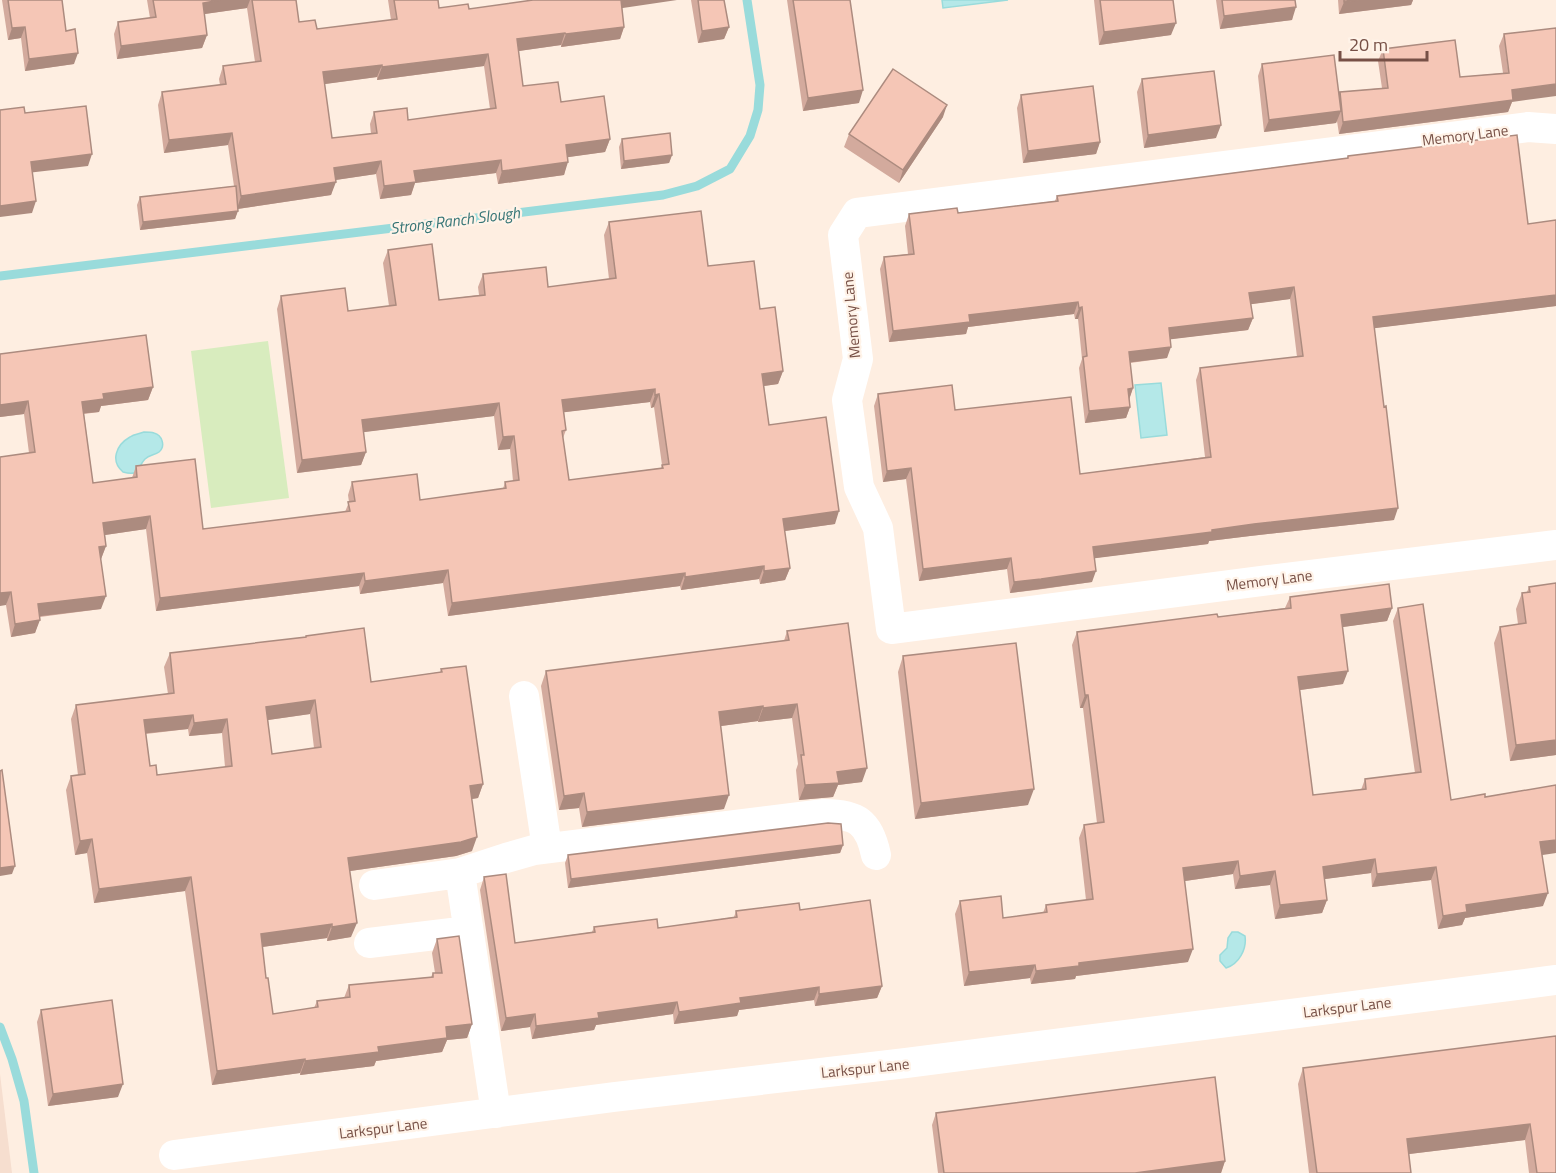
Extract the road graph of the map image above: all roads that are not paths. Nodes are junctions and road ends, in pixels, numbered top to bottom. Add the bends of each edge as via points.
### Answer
1 (1556, 129) edge
2 (1556, 545) edge
3 (524, 696) dead end
4 (547, 848) junction
5 (876, 855) dead end
6 (460, 873) junction
7 (374, 885) dead end
8 (468, 931) junction
9 (369, 943) dead end
10 (1556, 980) edge
11 (496, 1113) junction
12 (174, 1155) dead end

1 - 2 street, Memory Lane via 1528,127 857,213 843,235 858,359 847,400 859,487 878,528 891,629
3 - 4 street
4 - 5 street via 837,814 849,816 867,829
4 - 6 street
6 - 7 street
6 - 8 street
8 - 9 street
8 - 11 street
10 - 11 street, Larkspur Lane
11 - 12 street, Larkspur Lane

